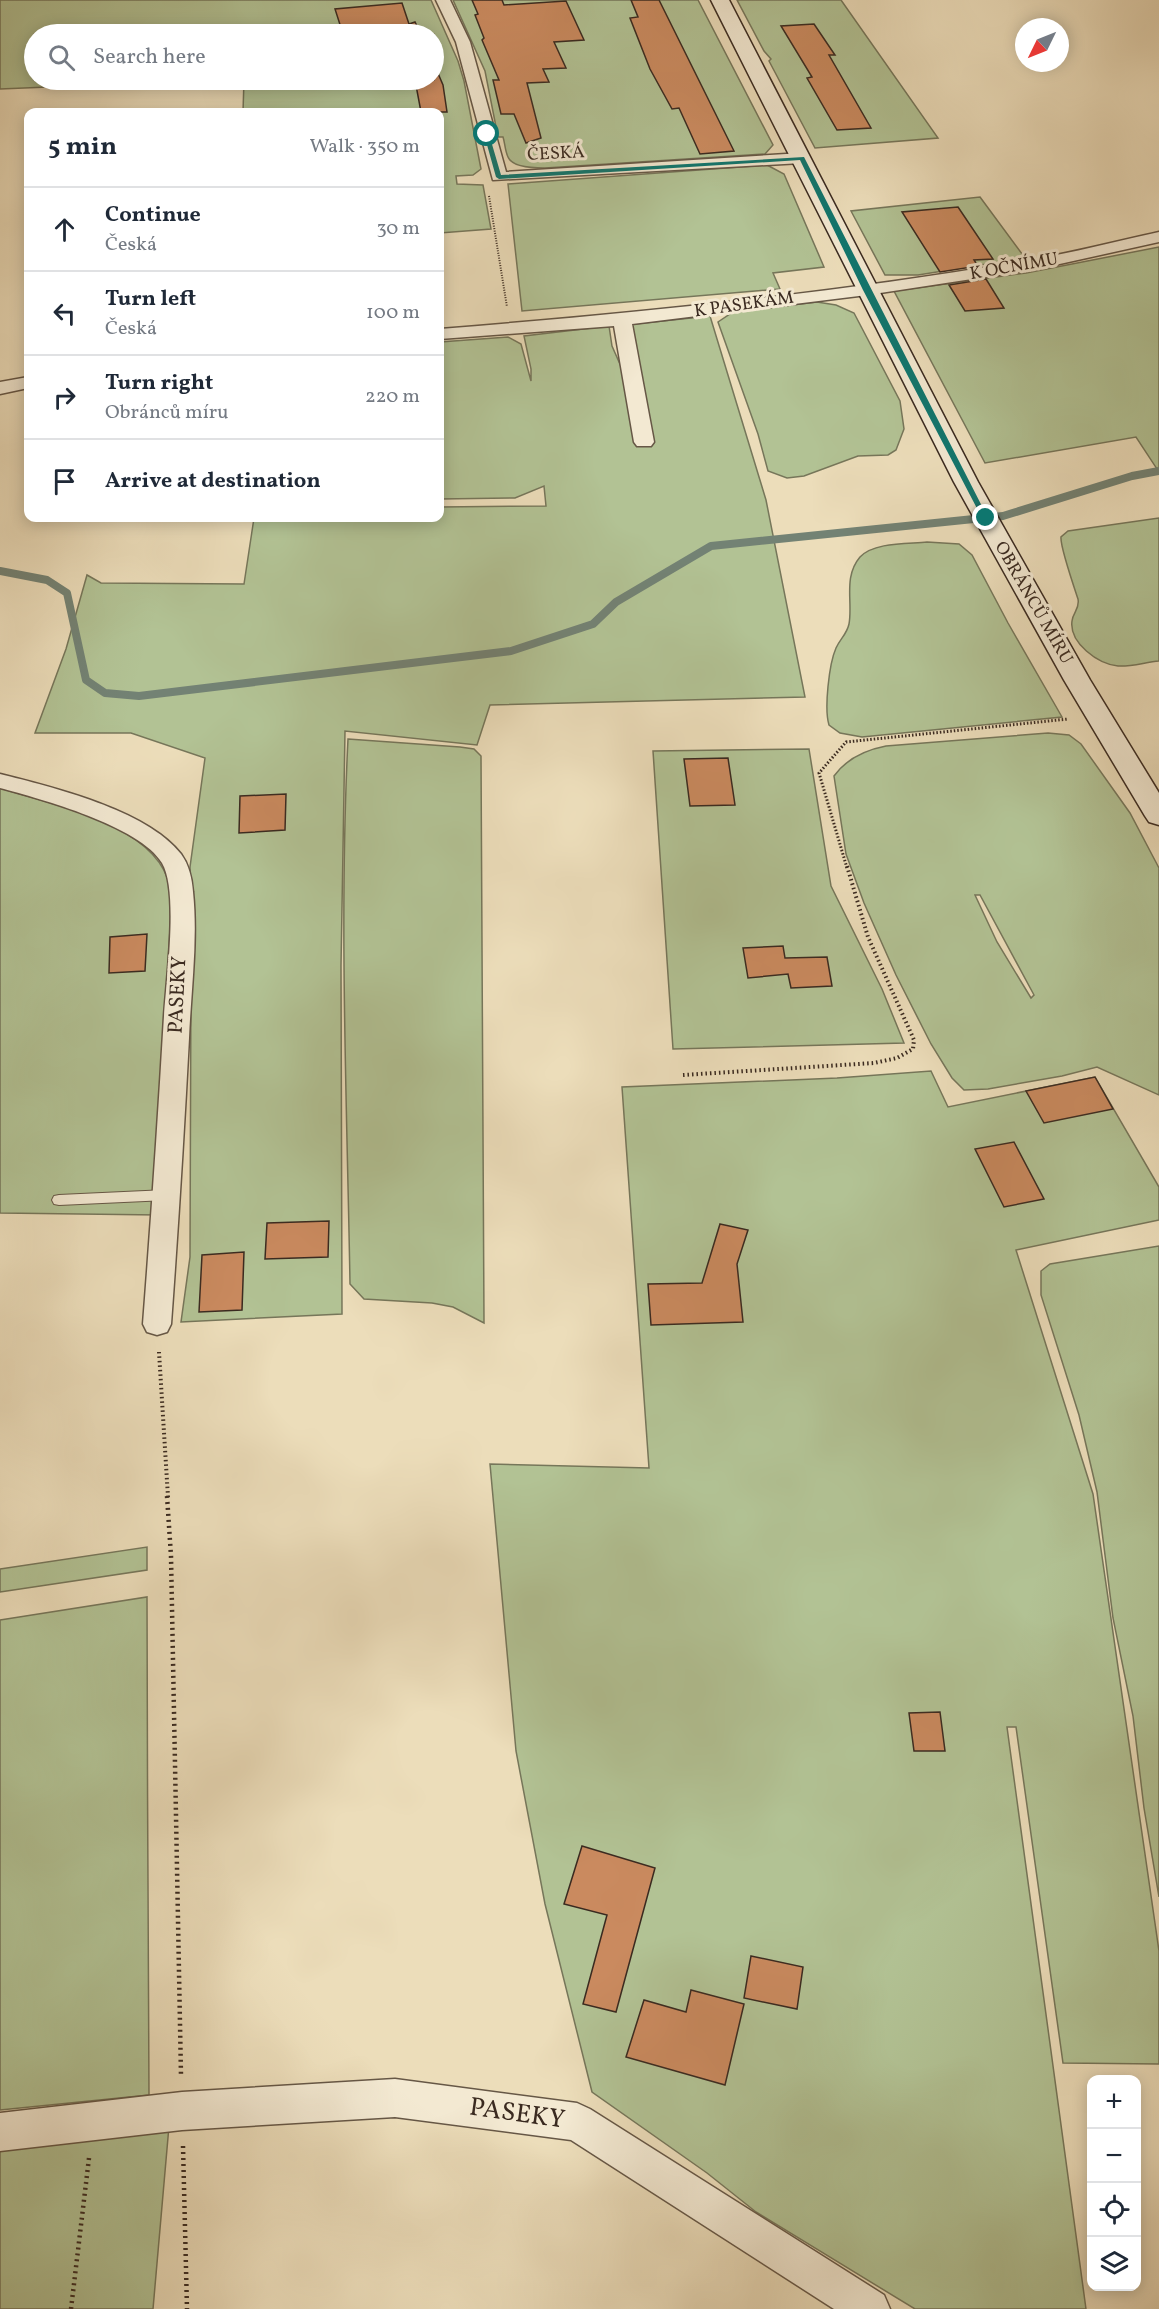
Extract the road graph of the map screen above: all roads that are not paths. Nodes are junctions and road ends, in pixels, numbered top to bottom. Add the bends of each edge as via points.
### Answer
1 (442, 0) edge
2 (720, 0) edge
3 (802, 158) junction
4 (1159, 237) edge
5 (867, 290) junction
6 (622, 320) junction
7 (444, 334) edge
8 (24, 384) edge
9 (0, 388) edge
10 (644, 442) dead end
11 (0, 781) edge
12 (1159, 816) edge
13 (167, 1195) junction
14 (59, 1200) dead end
15 (157, 1324) road end
16 (0, 2132) edge
17 (870, 2309) edge

1 - 3 street, ČESKÁ via 463,42 499,177
2 - 3 main road, OBRÁNCŮ MÍRU
3 - 5 main road, OBRÁNCŮ MÍRU
4 - 5 street, K OČNÍMU via 1037,264
5 - 6 street, K PASEKÁM
5 - 12 main road, OBRÁNCŮ MÍRU via 1005,555
6 - 7 street, K PASEKÁM
6 - 10 street
8 - 9 street
11 - 13 street, PASEKY via 122,822 148,834 172,859 182,898
13 - 14 lane
13 - 15 street, PASEKY
16 - 17 street, PASEKY via 182,2111 395,2098 577,2121

